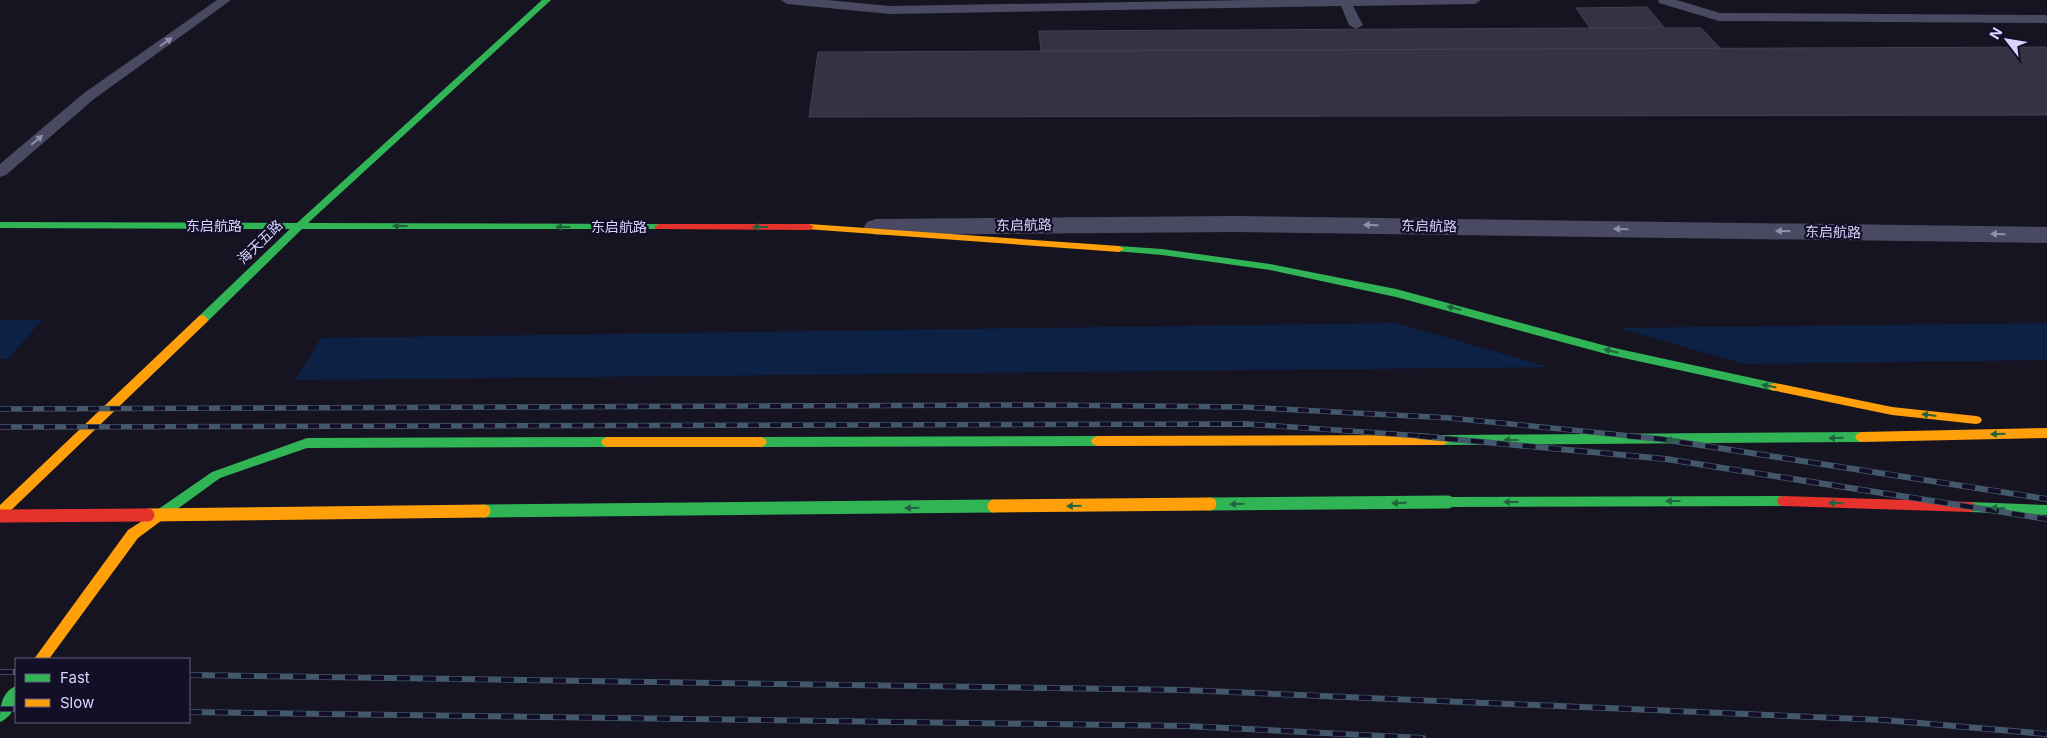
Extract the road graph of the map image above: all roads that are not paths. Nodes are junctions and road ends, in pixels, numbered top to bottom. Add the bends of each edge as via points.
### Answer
1 (225, 0) edge
2 (547, 0) edge
3 (786, 0) edge
4 (1475, 0) edge
5 (1664, 0) edge
6 (1344, 1) edge
7 (2047, 19) edge
8 (1356, 25) dead end
9 (0, 172) edge
10 (0, 226) edge
11 (299, 226) junction
12 (809, 227) junction
13 (2047, 235) edge
14 (2047, 431) edge
15 (2047, 510) edge
16 (0, 514) edge
17 (42, 658) edge
18 (15, 694) edge
19 (0, 715) edge

9 -> 1 lane via 89,96
2 - 11 main road, 海天五路
3 - 6 lane via 890,10
4 - 6 lane
5 - 7 lane via 1719,17
6 - 8 lane
10 - 11 main road, 东启航路
12 -> 11 main road, 东启航路
11 - 16 main road, 海天五路
13 -> 12 street, 东启航路 via 1236,224
14 -> 12 main road via 1892,410 1739,380 1610,351 1396,293 1270,267 1162,252
14 -> 17 main road via 1770,440 308,442 216,475 133,534
15 -> 16 main road, bridge via 1789,501
18 - 19 main road

